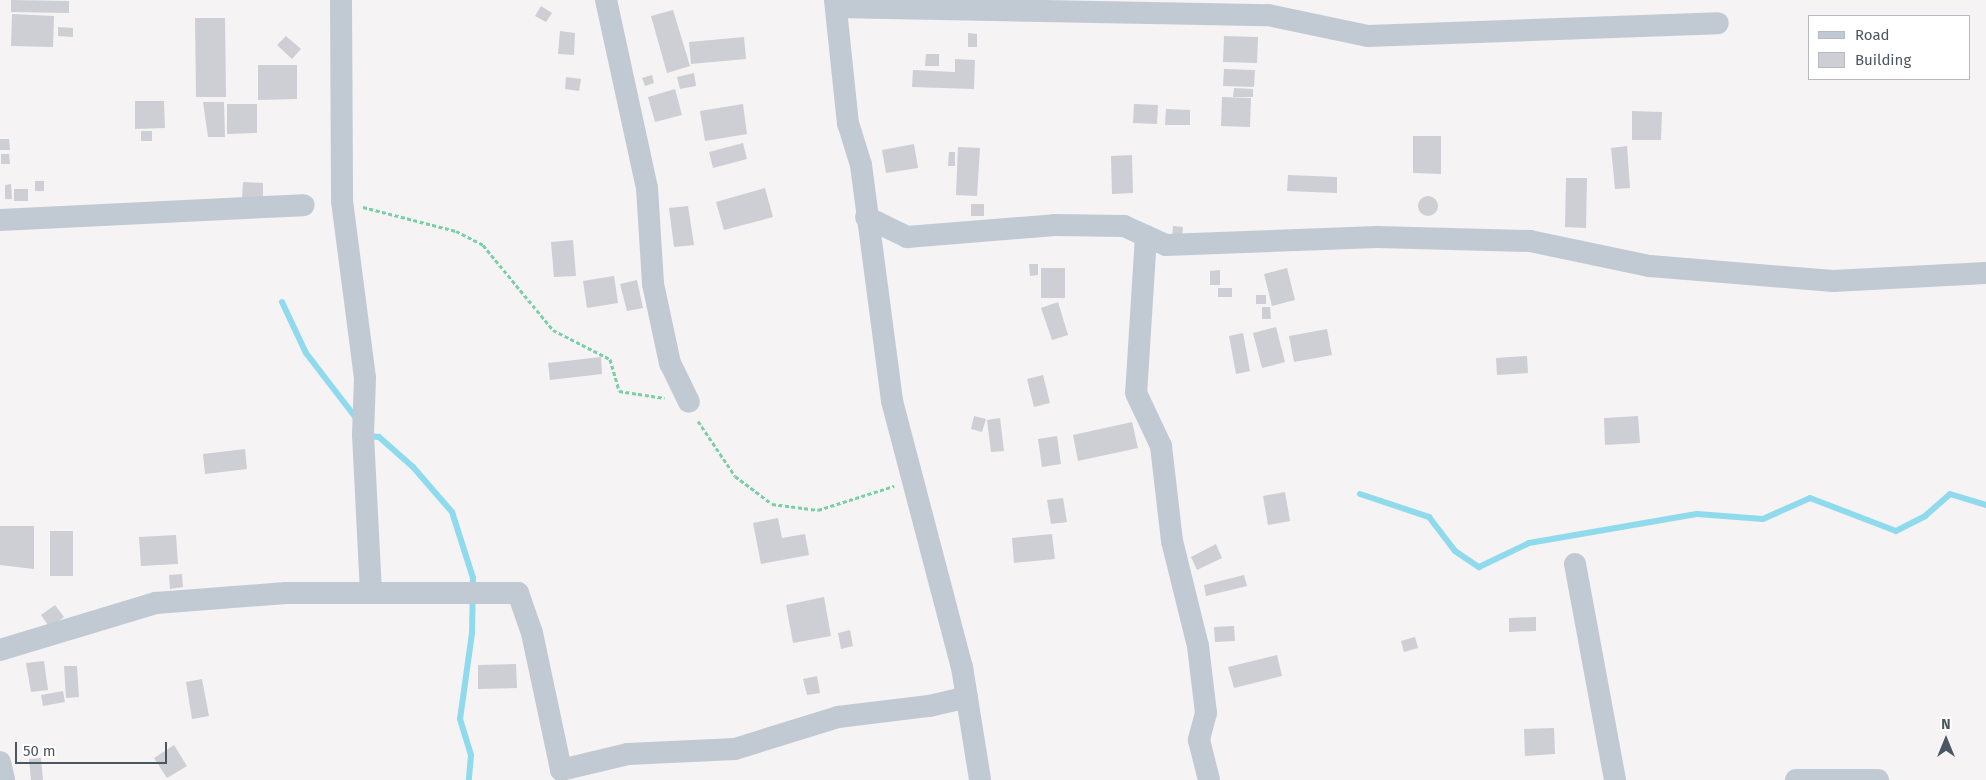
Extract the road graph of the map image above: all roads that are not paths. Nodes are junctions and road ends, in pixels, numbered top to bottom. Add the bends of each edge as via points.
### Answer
1 (341, 0) edge
2 (606, 0) edge
3 (836, 3) edge
4 (1718, 23) dead end
5 (304, 205) dead end
6 (866, 217) junction
7 (0, 220) edge
8 (1146, 236) junction
9 (1986, 273) edge
10 (689, 402) road end
11 (1575, 564) dead end
12 (371, 593) junction
13 (0, 650) edge
14 (967, 697) junction
15 (0, 762) edge
16 (4, 780) edge
17 (980, 780) edge
18 (1209, 780) edge
19 (1615, 780) edge
20 (1796, 780) edge
21 (1878, 780) edge

1 - 12 street via 342,201 365,378 363,435
2 - 10 street via 647,188 653,284 670,363
3 - 4 street via 1268,15 1368,36
3 - 6 street via 848,124 861,165
5 - 7 street
6 - 8 street via 907,237 1055,225 1124,226
6 - 14 street via 892,401
8 - 9 street via 1166,245 1378,237 1530,241 1650,266 1833,281
8 - 18 street via 1136,393 1161,446 1172,541 1198,646 1206,713 1199,740
11 - 19 street
12 - 13 street via 286,593 156,602
12 - 14 street via 518,593 532,633 561,770 628,754 734,749 838,717 929,706
14 - 17 street
15 - 16 street
20 - 21 street

